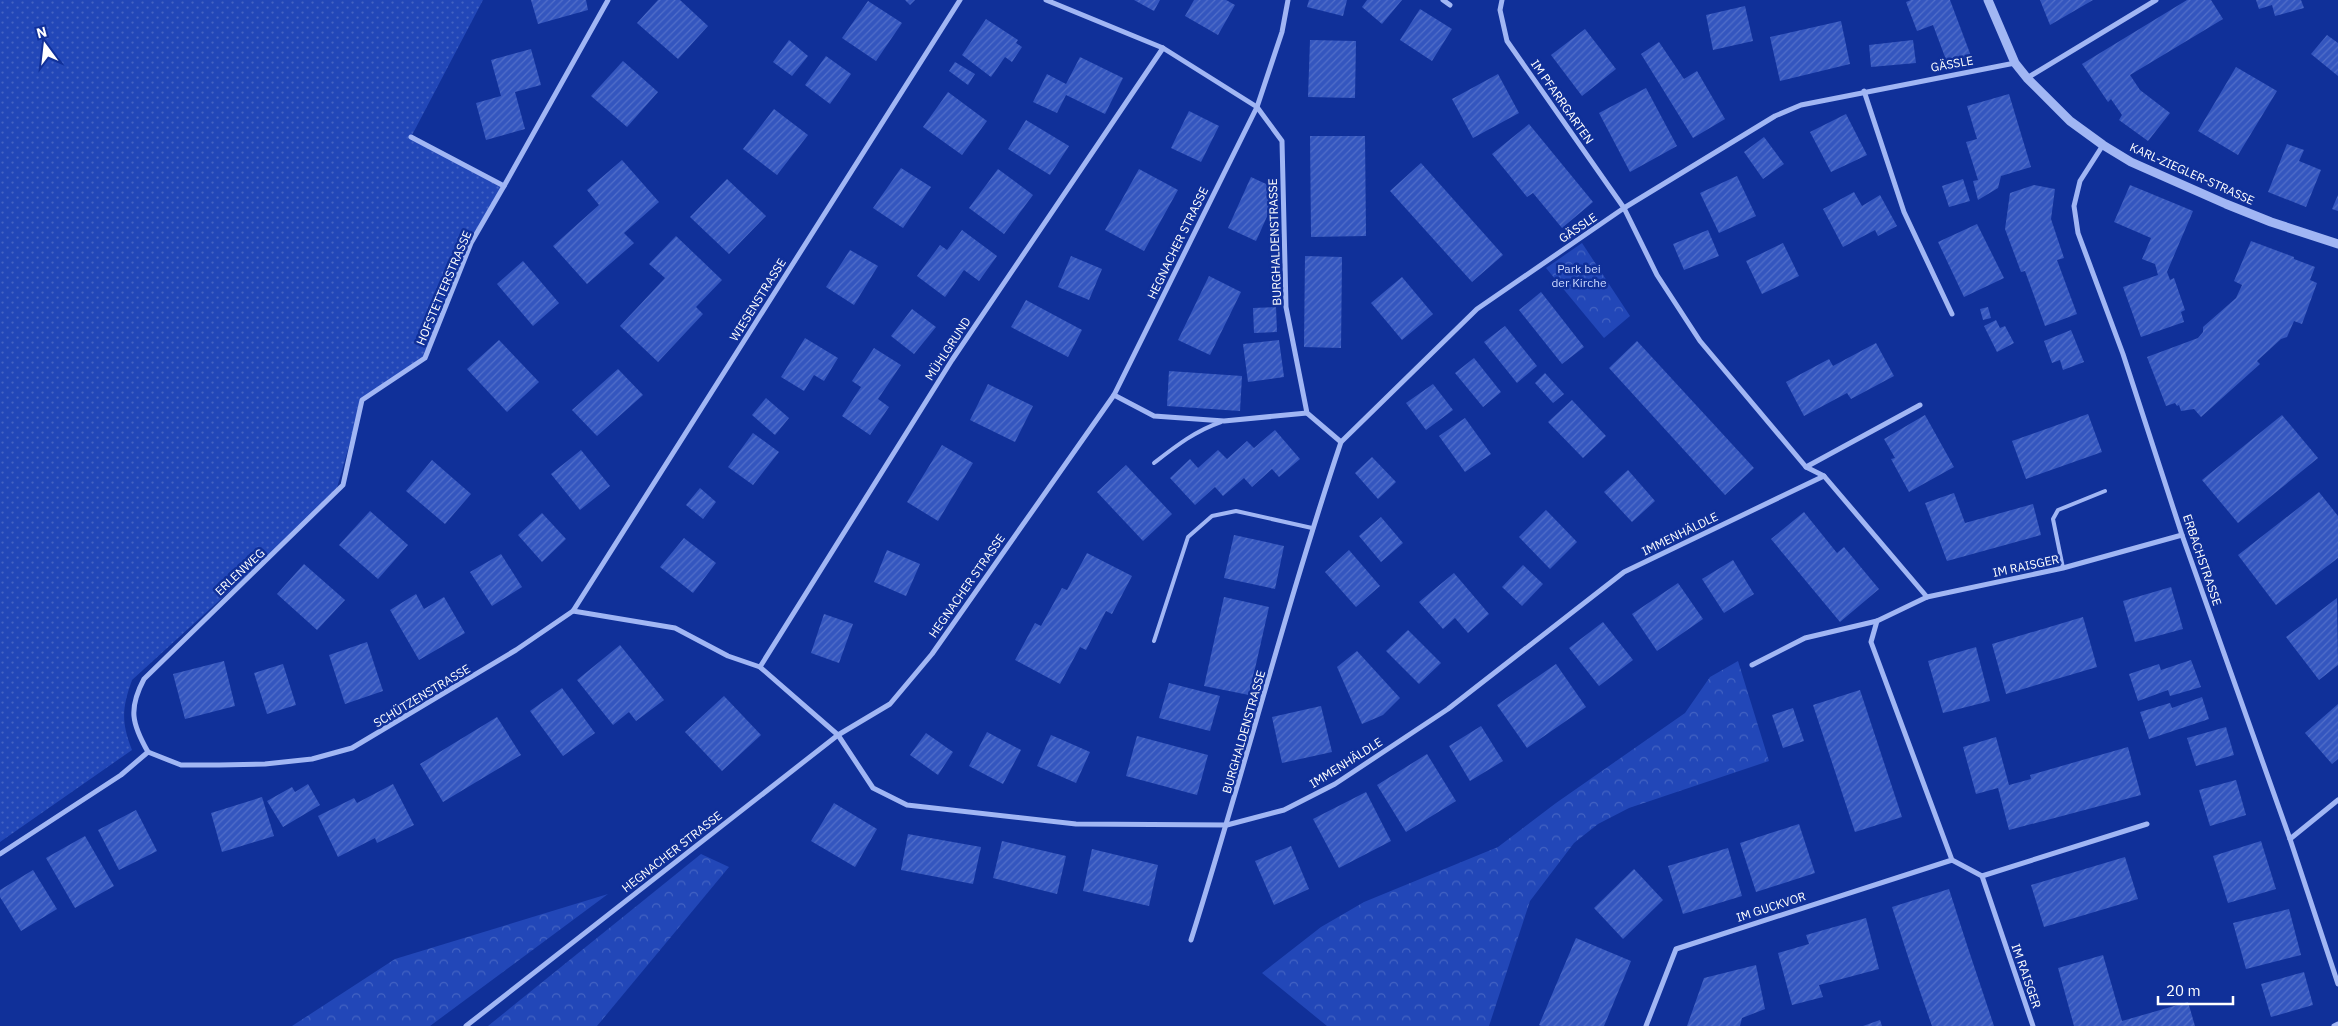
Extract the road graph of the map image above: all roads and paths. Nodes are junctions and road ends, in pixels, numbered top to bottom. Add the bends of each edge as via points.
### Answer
1 (608, 0) edge
2 (960, 0) edge
3 (1046, 0) edge
4 (1288, 0) edge
5 (1444, 0) edge
6 (1502, 0) edge
7 (1988, 0) edge
8 (2156, 0) edge
9 (1450, 6) dead end
10 (1163, 48) junction
11 (2015, 63) junction
12 (2027, 78) junction
13 (1864, 91) junction
14 (1257, 107) junction
15 (411, 137) dead end
16 (2103, 145) junction
17 (504, 186) junction
18 (1624, 208) junction
19 (2338, 244) edge
20 (1952, 314) dead end
21 (1114, 395) junction
22 (362, 400) joint
23 (1920, 405) dead end
24 (1307, 413) junction
25 (1224, 421) junction
26 (1341, 442) junction
27 (1154, 463) dead end
28 (1806, 467) junction
29 (1824, 476) junction
30 (2105, 491) dead end
31 (1312, 528) junction
32 (2182, 535) junction
33 (2064, 568) junction
34 (1927, 597) junction
35 (573, 611) junction
36 (1877, 620) junction
37 (1154, 640) dead end
38 (1752, 665) dead end
39 (760, 667) junction
40 (838, 735) junction
41 (148, 752) junction
42 (2338, 800) edge
43 (2147, 824) dead end
44 (1227, 825) junction
45 (2290, 838) junction
46 (0, 854) edge
47 (1952, 860) junction
48 (1982, 876) junction
49 (1191, 940) dead end
50 (2338, 984) edge
51 (2338, 1024) edge
52 (466, 1026) edge
53 (1646, 1026) edge
54 (2033, 1026) edge
55 (2334, 1026) edge

1 - 17 street, HOFSTETTERSTRASSE
2 - 35 street, WIESENSTRASSE
3 - 10 street
4 - 14 street, HEGNACHER STRASSE via 1282,32
5 - 9 street
6 - 18 street, IM PFARRGARTEN via 1500,10 1507,41
7 - 11 street, KARL-ZIEGLER-STRASSE
8 - 12 street
10 - 14 street
10 - 39 street, MÜHLGRUND via 952,360
11 - 12 street, KARL-ZIEGLER-STRASSE
11 - 13 street, GÄSSLE
12 - 16 street, KARL-ZIEGLER-STRASSE via 2070,121
13 - 18 street, GÄSSLE via 1801,105 1775,116
13 - 20 street via 1904,212
14 - 21 street, HEGNACHER STRASSE
14 - 24 street, BURGHALDENSTRASSE via 1282,140 1286,308
15 - 17 street
16 - 19 street, KARL-ZIEGLER-STRASSE via 2131,162 2226,204
16 - 32 street, ERBACHSTRASSE via 2080,181 2074,206 2078,233 2123,354
17 - 22 street, HOFSTETTERSTRASSE via 472,243 425,358
18 - 26 street, GÄSSLE via 1477,309
18 - 28 street via 1657,275 1700,341
21 - 25 street via 1154,416
21 - 40 street, HEGNACHER STRASSE via 932,654 890,704
22 - 41 street, ERLENWEG via 343,486 144,679 134,698 135,730
23 - 28 street
24 - 25 street
24 - 26 street
25 - 27 lane via 1184,439
26 - 31 street, BURGHALDENSTRASSE
28 - 29 street
29 - 34 street
29 - 44 street, IMMENHÄLDLE via 1624,572 1448,709 1335,784 1284,810
30 - 33 lane via 2058,510 2053,519
31 - 37 lane via 1236,511 1212,516 1188,537
31 - 44 street, BURGHALDENSTRASSE
32 - 33 street, IM RAISGER
32 - 45 street, ERBACHSTRASSE
33 - 34 street, IM RAISGER
34 - 36 street, IM RAISGER
35 - 39 street via 675,628 728,656
35 - 41 street, SCHÜTZENSTRASSE via 516,650 352,748 312,759 219,765 181,765
36 - 38 street, IM RAISGER via 1805,638
36 - 47 street via 1871,642
39 - 40 street
40 - 44 street, IMMENHÄLDLE via 873,788 907,805 1076,824
40 - 52 street, HEGNACHER STRASSE
41 - 46 street via 121,775
42 - 45 street
43 - 48 street
44 - 49 street, BURGHALDENSTRASSE
45 - 50 street, ERBACHSTRASSE
47 - 48 street
47 - 53 street, IM GUCKVOR via 1676,949
48 - 54 street, IM RAISGER
51 - 55 street

